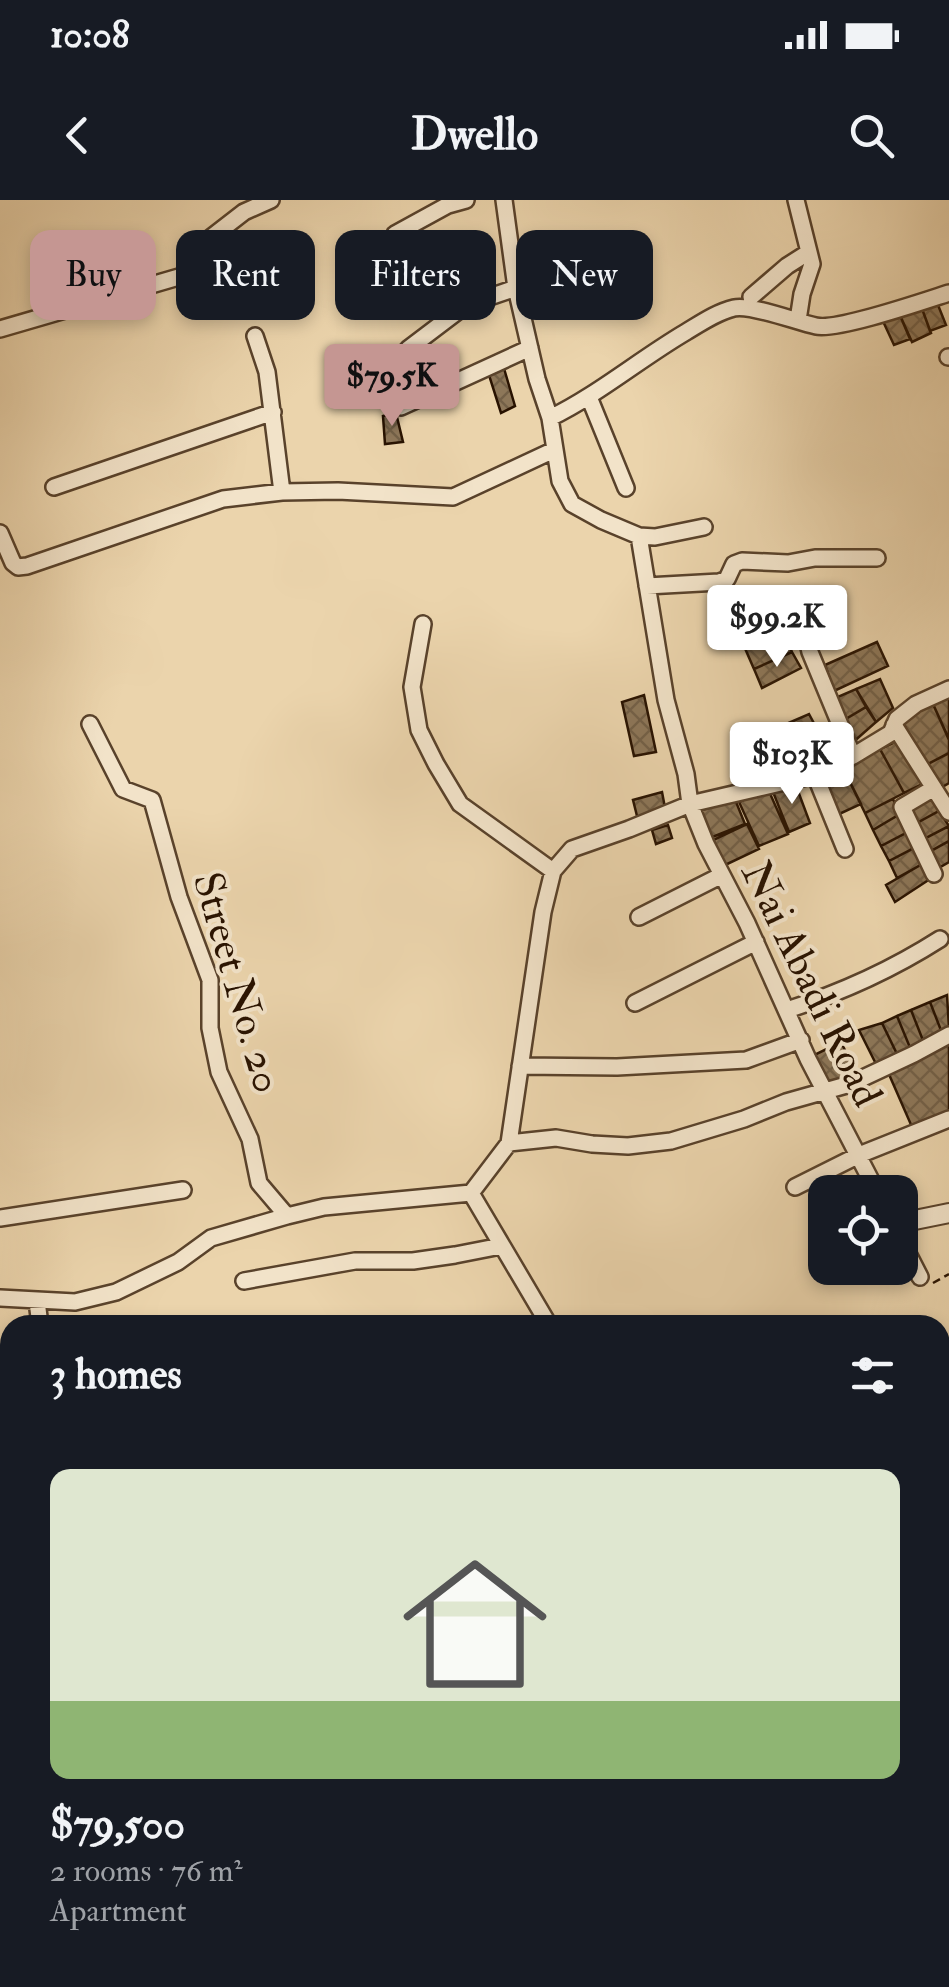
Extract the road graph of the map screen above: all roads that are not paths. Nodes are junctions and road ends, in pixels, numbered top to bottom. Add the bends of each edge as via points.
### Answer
1 (270, 200) edge
2 (466, 200) edge
3 (504, 200) edge
4 (796, 200) edge
5 (402, 230) edge
6 (809, 252) junction
7 (516, 288) joint
8 (949, 293) edge
9 (750, 297) dead end
10 (523, 320) edge
11 (798, 320) junction
12 (0, 330) edge
13 (255, 336) dead end
14 (530, 348) junction
15 (408, 349) dead end
16 (589, 397) junction
17 (401, 407) dead end
18 (274, 412) junction
19 (550, 418) junction
20 (554, 450) junction
21 (54, 487) dead end
22 (626, 488) dead end
23 (282, 492) junction
24 (704, 527) dead end
25 (0, 533) edge
26 (639, 536) junction
27 (878, 558) dead end
28 (647, 586) junction
29 (797, 598) dead end
30 (424, 624) dead end
31 (949, 688) edge
32 (90, 724) dead end
33 (894, 725) junction
34 (853, 756) junction
35 (815, 775) junction
36 (934, 788) junction
37 (690, 804) junction
38 (949, 812) edge
39 (844, 849) dead end
40 (553, 870) junction
41 (934, 874) dead end
42 (722, 875) junction
43 (639, 917) dead end
44 (940, 939) dead end
45 (756, 942) junction
46 (636, 1003) dead end
47 (786, 1010) junction
48 (949, 1035) edge
49 (801, 1040) junction
50 (520, 1066) junction
51 (824, 1092) junction
52 (949, 1119) edge
53 (509, 1144) junction
54 (860, 1155) junction
55 (869, 1175) edge
56 (795, 1187) dead end
57 (182, 1190) dead end
58 (470, 1193) junction
59 (949, 1214) edge
60 (287, 1216) junction
61 (0, 1218) edge
62 (918, 1220) edge
63 (501, 1246) junction
64 (918, 1273) edge
65 (920, 1277) dead end
66 (244, 1281) dead end
67 (0, 1298) edge
68 (37, 1301) junction
69 (39, 1315) edge
70 (543, 1315) edge

1 - 12 street via 195,250 194,272
2 - 5 street
3 - 7 street
4 - 6 street
6 - 9 street
6 - 11 street
7 - 15 street via 466,305
8 - 11 street via 818,327
10 - 14 street
11 - 16 street via 738,306 646,355
13 - 18 street
14 - 17 street
14 - 19 street
16 - 19 street
16 - 22 street
18 - 21 street
18 - 23 street
19 - 20 street
20 - 23 street via 453,497
20 - 26 street via 572,504
23 - 25 street via 223,498 27,566 13,562
24 - 26 street
26 - 28 street, Nai Abadi Road
27 - 28 street via 742,561 727,580
28 - 37 street, Nai Abadi Road
29 - 34 street via 810,652
30 - 40 street via 412,686 419,730 436,764 460,804
31 - 33 street via 916,704
32 - 60 street, Street No. 20 via 124,789 152,800 210,980 219,1072 250,1139 259,1183
33 - 34 street via 892,733
33 - 36 street
34 - 35 street
35 - 37 street
35 - 39 street
36 - 38 street
36 - 41 street via 902,807
37 - 40 street via 572,848
37 - 42 street, Nai Abadi Road
40 - 50 street
42 - 43 street
42 - 45 street, Nai Abadi Road
44 - 47 street via 850,986
45 - 46 street
45 - 47 street, Nai Abadi Road
47 - 49 street, Nai Abadi Road
48 - 51 street
49 - 50 street via 746,1060
49 - 51 street, Nai Abadi Road
50 - 53 street
51 - 53 street via 671,1141 628,1146 556,1138
51 - 54 street, Nai Abadi Road
52 - 54 street
53 - 58 street
54 - 55 street, Nai Abadi Road
54 - 56 street
57 - 61 street
58 - 60 street
58 - 63 street
59 - 62 street
60 - 68 street via 211,1238 116,1292 76,1302
63 - 66 street
63 - 70 street
64 - 65 street
67 - 68 street
68 - 69 street

